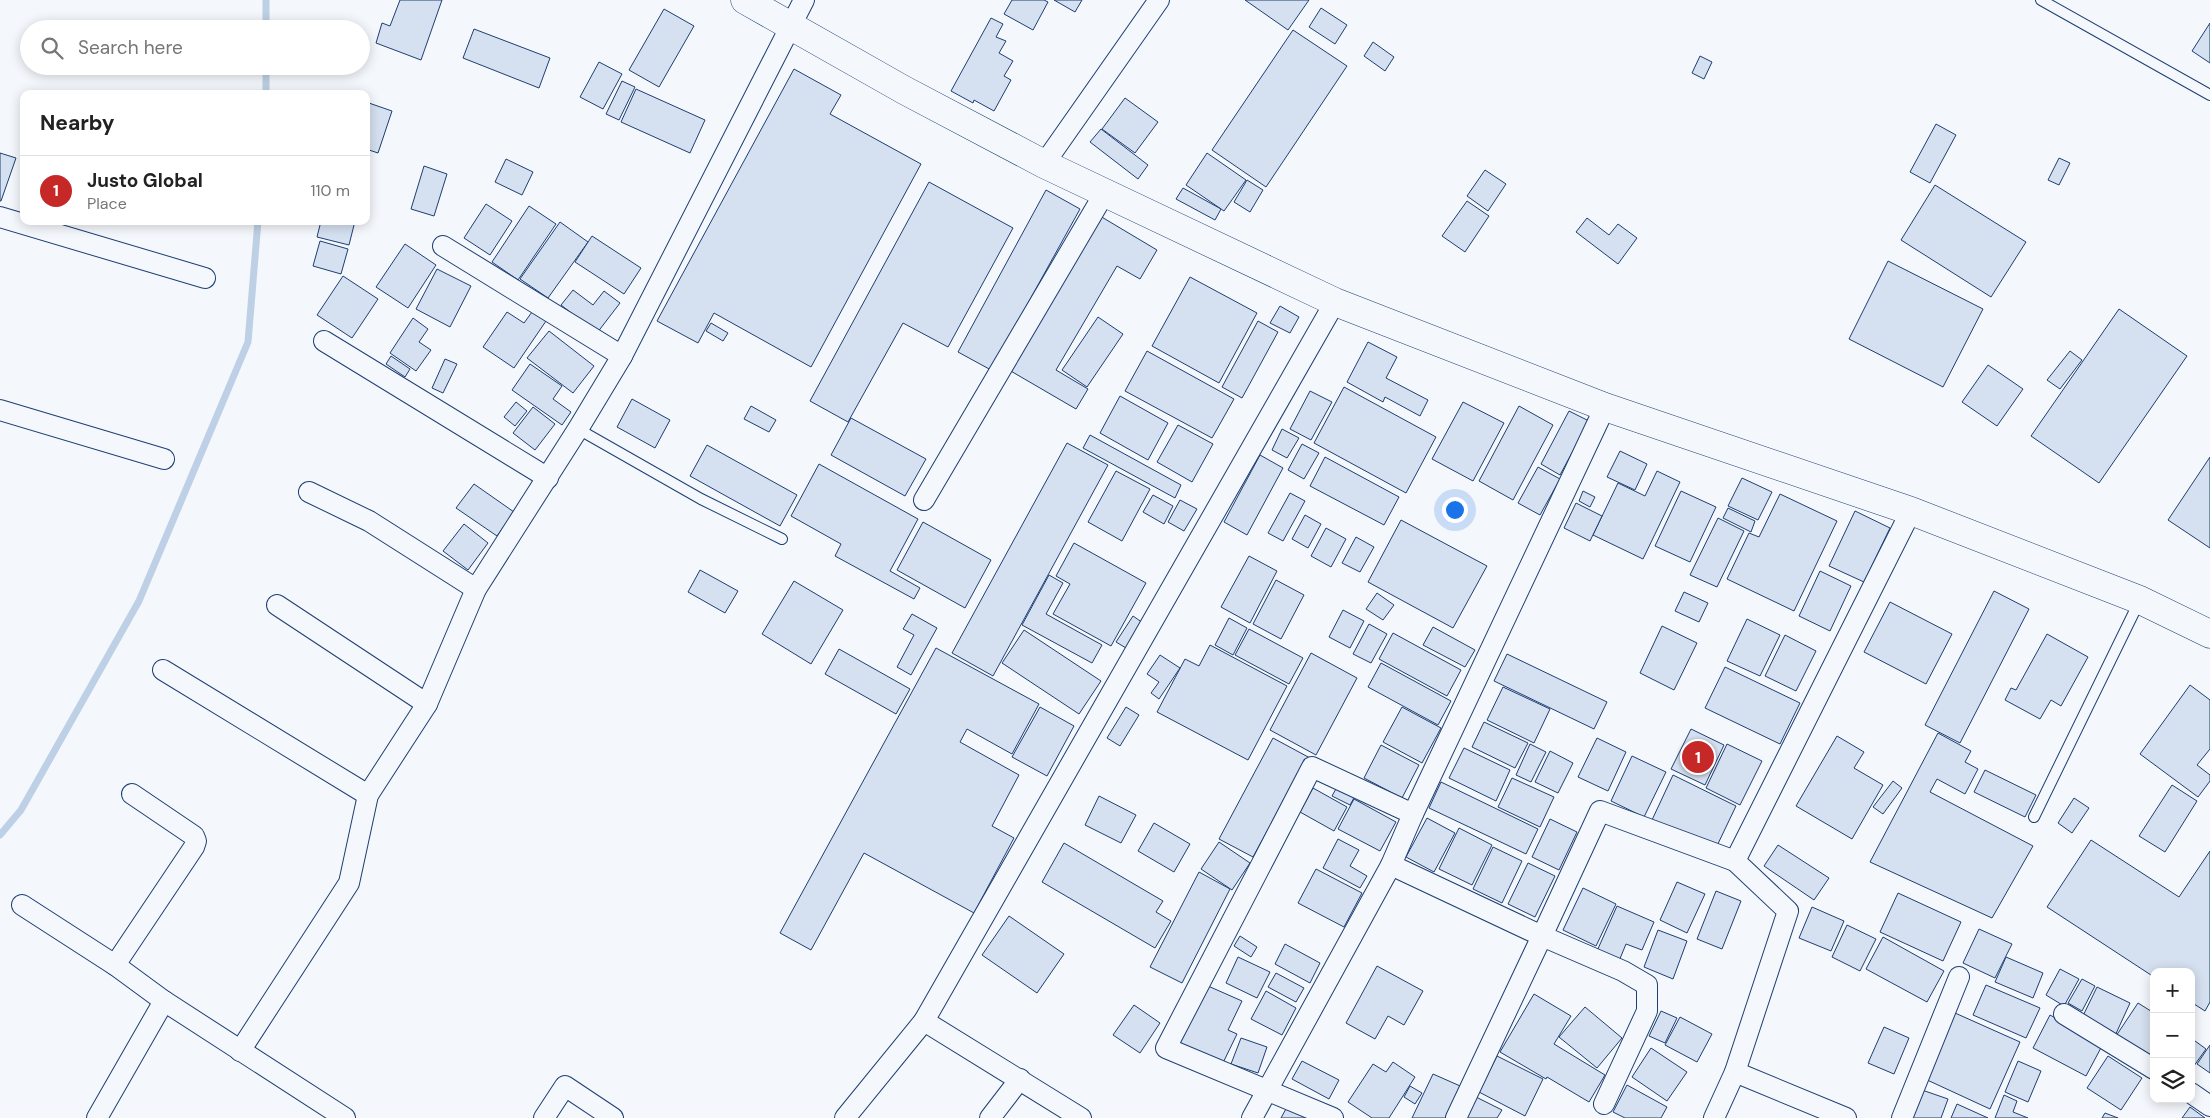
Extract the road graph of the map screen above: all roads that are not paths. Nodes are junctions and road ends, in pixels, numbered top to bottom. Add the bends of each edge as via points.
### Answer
1 (745, 0) edge
2 (804, 0) edge
3 (1159, 0) edge
4 (2041, 0) edge
5 (790, 26) junction
6 (2210, 95) edge
7 (1044, 164) junction
8 (1104, 194) junction
9 (0, 217) edge
10 (20, 223) edge
11 (27, 225) edge
12 (443, 246) dead end
13 (205, 278) dead end
14 (1336, 302) junction
15 (324, 341) dead end
16 (622, 356) junction
17 (1605, 406) junction
18 (0, 410) edge
19 (578, 429) junction
20 (164, 459) dead end
21 (548, 478) junction
22 (308, 492) dead end
23 (924, 500) dead end
24 (1911, 512) junction
25 (782, 540) dead end
26 (476, 590) junction
27 (2140, 600) junction
28 (277, 605) dead end
29 (2210, 634) edge
30 (163, 670) dead end
31 (427, 704) junction
32 (132, 794) dead end
33 (368, 795) junction
34 (1413, 814) junction
35 (2034, 818) dead end
36 (1735, 861) junction
37 (1391, 865) junction
38 (22, 905) dead end
39 (1542, 936) junction
40 (115, 965) junction
41 (1959, 977) dead end
42 (164, 1002) junction
43 (2064, 1014) dead end
44 (924, 1021) junction
45 (240, 1051) junction
46 (2150, 1067) edge
47 (1735, 1072) junction
48 (1020, 1079) junction
49 (1266, 1091) junction
50 (2195, 1096) edge
51 (1604, 1104) dead end
52 (2210, 1106) edge
53 (97, 1118) edge
54 (345, 1118) edge
55 (544, 1118) edge
56 (612, 1118) edge
57 (844, 1118) edge
58 (990, 1118) edge
59 (1080, 1118) edge
60 (1252, 1118) edge
61 (1333, 1118) edge
62 (1456, 1118) edge
63 (1714, 1118) edge
64 (1846, 1118) edge
65 (1902, 1118) edge

1 - 5 street
2 - 5 street
3 - 7 street
4 - 6 lane
5 - 7 street
5 - 16 street
7 - 8 street
8 - 14 street
8 - 23 street
9 - 10 street
11 - 13 street
12 - 16 street
14 - 17 street
14 - 44 street
15 - 21 street
16 - 19 street
17 - 24 street
17 - 34 street
18 - 20 street
19 - 21 street
19 - 25 lane
21 - 26 street
22 - 26 street via 369,521
24 - 27 street
24 - 36 street
26 - 31 street
27 - 29 street
27 - 35 lane
28 - 31 street
30 - 33 street
31 - 33 street
32 - 40 street via 194,836 196,841
33 - 45 street via 348,883
34 - 37 street
34 - 49 street via 1312,767 1166,1048
36 - 39 street via 1600,810
36 - 47 street via 1788,911
37 - 39 street
37 - 49 street
38 - 40 street
39 - 51 street via 1648,985 1647,1011
39 - 62 street
40 - 42 street
41 - 65 street
42 - 45 street
42 - 53 street
43 - 46 street
44 - 48 street
44 - 57 street
45 - 54 street
47 - 63 street
47 - 64 street
48 - 58 street
48 - 59 street
49 - 60 street
49 - 61 street
50 - 52 street
55 - 56 street via 565,1086

